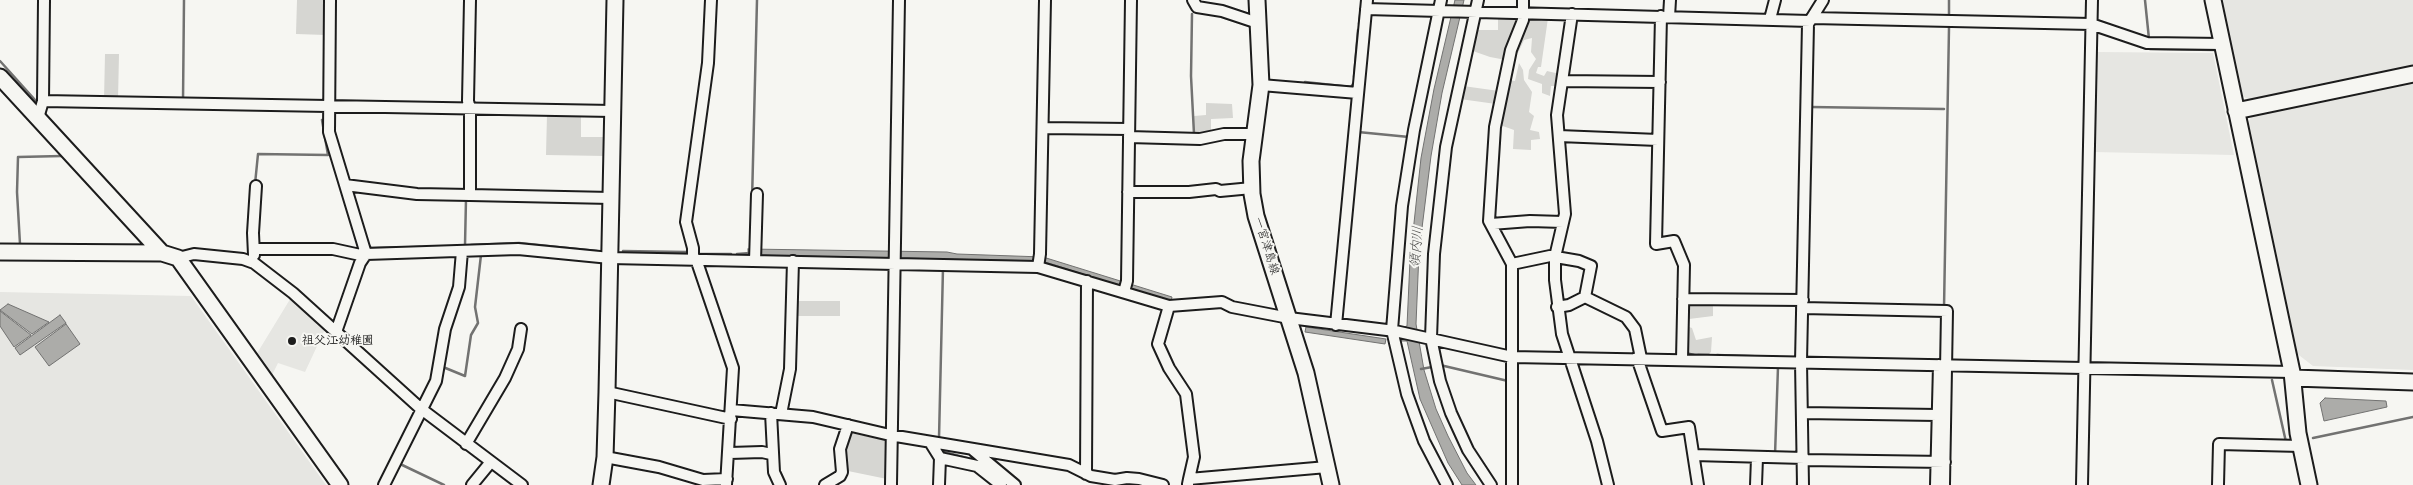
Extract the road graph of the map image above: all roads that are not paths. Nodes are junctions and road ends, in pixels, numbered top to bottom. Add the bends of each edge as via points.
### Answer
1 (44, 0) edge
2 (330, 0) edge
3 (470, 0) edge
4 (615, 0) edge
5 (711, 0) edge
6 (899, 0) edge
7 (1045, 0) edge
8 (1132, 0) edge
9 (1193, 0) edge
10 (1257, 0) edge
11 (1478, 0) edge
12 (1523, 0) edge
13 (1670, 0) edge
14 (1775, 0) edge
15 (1822, 0) edge
16 (2092, 0) edge
17 (2213, 0) edge
18 (1366, 5) edge
19 (1440, 7) edge
20 (1474, 11) junction
21 (1523, 12) junction
22 (1572, 14) junction
23 (1665, 16) junction
24 (1811, 19) junction
25 (1770, 20) junction
26 (1258, 23) junction
27 (2091, 24) junction
28 (2222, 44) junction
29 (2413, 74) edge
30 (1562, 81) junction
31 (1660, 82) junction
32 (2, 84) edge
33 (1261, 84) junction
34 (1358, 93) junction
35 (43, 101) junction
36 (329, 107) junction
37 (470, 109) junction
38 (613, 111) junction
39 (2236, 111) junction
40 (38, 118) junction
41 (1043, 128) junction
42 (1129, 133) junction
43 (1255, 134) junction
44 (1559, 136) junction
45 (1658, 140) junction
46 (346, 185) junction
47 (256, 186) dead end
48 (1252, 188) junction
49 (1128, 192) junction
50 (757, 194) dead end
51 (470, 195) junction
52 (611, 198) junction
53 (1563, 222) junction
54 (1491, 224) junction
55 (255, 249) junction
56 (462, 251) junction
57 (0, 252) edge
58 (162, 253) junction
59 (365, 255) junction
60 (756, 255) junction
61 (1555, 257) junction
62 (178, 258) junction
63 (610, 258) junction
64 (894, 258) junction
65 (694, 259) junction
66 (793, 261) junction
67 (1039, 262) junction
68 (254, 263) junction
69 (1512, 264) junction
70 (1087, 281) junction
71 (1125, 288) junction
72 (1585, 297) junction
73 (1683, 299) junction
74 (1803, 304) junction
75 (1169, 306) junction
76 (1557, 307) junction
77 (1289, 318) junction
78 (1336, 325) junction
79 (521, 329) dead end
80 (1394, 331) junction
81 (336, 332) junction
82 (1429, 338) junction
83 (1512, 356) junction
84 (1568, 356) junction
85 (1639, 358) junction
86 (1682, 359) junction
87 (1801, 362) junction
88 (1943, 365) junction
89 (2084, 368) junction
90 (2292, 375) junction
91 (2413, 382) edge
92 (608, 392) junction
93 (420, 408) junction
94 (776, 413) junction
95 (1803, 413) junction
96 (731, 414) junction
97 (1937, 415) junction
98 (848, 425) junction
99 (890, 435) junction
100 (930, 442) junction
101 (466, 444) junction
102 (2301, 446) junction
103 (972, 449) junction
104 (730, 453) junction
105 (771, 454) junction
106 (1694, 455) junction
107 (605, 457) junction
108 (940, 458) junction
109 (1757, 458) junction
110 (1804, 459) junction
111 (1940, 462) junction
112 (490, 463) junction
113 (1327, 467) junction
114 (1086, 474) junction
115 (842, 480) edge
116 (727, 482) edge
117 (1188, 482) edge
118 (340, 485) edge
119 (384, 485) edge
120 (472, 485) edge
121 (522, 485) edge
122 (601, 485) edge
123 (780, 485) edge
124 (825, 485) edge
125 (891, 485) edge
126 (939, 485) edge
127 (1001, 485) edge
128 (1015, 485) edge
129 (1163, 485) edge
130 (1331, 485) edge
131 (1447, 485) edge
132 (1491, 485) edge
133 (1512, 485) edge
134 (1608, 485) edge
135 (1698, 485) edge
136 (1756, 485) edge
137 (1803, 485) edge
138 (1936, 485) edge
139 (1944, 485) edge
140 (2082, 485) edge
141 (2218, 485) edge
142 (2309, 485) edge

1 - 35 street
2 - 36 street
3 - 37 street
4 - 38 street
5 - 65 street via 708,63 686,222
6 - 64 street
7 - 41 street
8 - 42 street
9 - 26 street via 1197,7
10 - 26 street, 一宮津島線
11 - 20 street
12 - 21 street
13 - 23 street
14 - 25 street
15 - 24 street
16 - 27 street
17 - 28 street
18 - 19 street
18 - 34 street
19 - 20 street
19 - 80 street via 1414,130 1404,196
20 - 21 street
20 - 82 street via 1440,189
21 - 22 street
21 - 54 street via 1511,50 1495,127
22 - 23 street
22 - 30 street
23 - 25 street
23 - 31 street
24 - 25 street
24 - 27 street
24 - 74 street via 1808,24
26 - 33 street, 一宮津島線
27 - 28 street via 2147,43
27 - 89 street
28 - 39 street
29 - 39 street
30 - 31 street
30 - 44 street via 1557,115
31 - 45 street
32 - 40 street
33 - 34 street
33 - 43 street, 一宮津島線
34 - 78 street
35 - 36 street
35 - 40 street
36 - 37 street
36 - 46 street via 330,132
37 - 38 street
37 - 51 street
38 - 52 street
39 - 90 street
40 - 58 street
41 - 42 street
41 - 67 street
42 - 43 street via 1200,138
42 - 49 street
43 - 48 street, 一宮津島線
44 - 45 street
44 - 53 street via 1564,182
45 - 73 street via 1656,244 1674,241 1684,265
46 - 51 street via 417,194
46 - 59 street
47 - 55 street
48 - 49 street
48 - 77 street, 一宮津島線 via 1256,216
49 - 71 street
50 - 60 street
51 - 52 street
52 - 63 street
53 - 54 street
53 - 61 street
54 - 69 street
55 - 59 street via 333,249
55 - 68 street
56 - 59 street
56 - 63 street via 518,249
56 - 93 street via 459,287 445,329 436,381
57 - 58 street
58 - 62 street
59 - 81 street
60 - 65 street
60 - 66 street
61 - 69 street
61 - 72 street via 1591,266
61 - 76 street
62 - 68 street via 194,254
62 - 118 street
63 - 65 street
63 - 92 street
64 - 66 street
64 - 67 street
64 - 99 street
65 - 96 street via 732,362
66 - 94 street via 790,369
67 - 70 street
68 - 81 street
69 - 83 street
70 - 71 street
70 - 114 street
71 - 75 street
72 - 76 street
72 - 85 street via 1620,314 1632,324
73 - 74 street
73 - 86 street
74 - 87 street
74 - 88 street via 1947,311
75 - 77 street via 1222,302 1232,307
75 - 117 street via 1158,344 1186,394 1194,457
76 - 84 street
77 - 78 street
77 - 113 street, 一宮津島線 via 1306,373
78 - 80 street
79 - 101 street via 518,349 505,378
80 - 82 street
80 - 131 street via 1407,394 1424,441
81 - 93 street
82 - 83 street
82 - 132 street via 1451,413 1468,450
83 - 84 street
83 - 133 street
84 - 85 street
84 - 134 street via 1588,412
85 - 86 street
85 - 106 street via 1662,431 1689,427
86 - 87 street
87 - 88 street
87 - 95 street
88 - 89 street
88 - 97 street
88 - 111 street
89 - 90 street
89 - 140 street
90 - 91 street
90 - 102 street
92 - 96 street
92 - 107 street
93 - 101 street
93 - 119 street
94 - 96 street
94 - 98 street
94 - 105 street
95 - 97 street
95 - 110 street
96 - 104 street
97 - 111 street
98 - 99 street
98 - 115 street via 840,449
99 - 100 street
99 - 125 street
100 - 103 street
100 - 108 street
101 - 112 street
102 - 141 street via 2219,444
102 - 142 street
103 - 114 street via 1069,465
103 - 128 street
104 - 105 street
104 - 116 street
105 - 123 street
106 - 109 street
106 - 135 street
107 - 116 street via 659,467 703,480
107 - 122 street
108 - 126 street
108 - 127 street via 977,466
109 - 110 street
109 - 136 street
110 - 111 street
110 - 137 street
111 - 138 street
111 - 139 street
112 - 120 street
112 - 121 street
113 - 117 street
113 - 130 street, 一宮津島線
114 - 129 street
115 - 124 street

